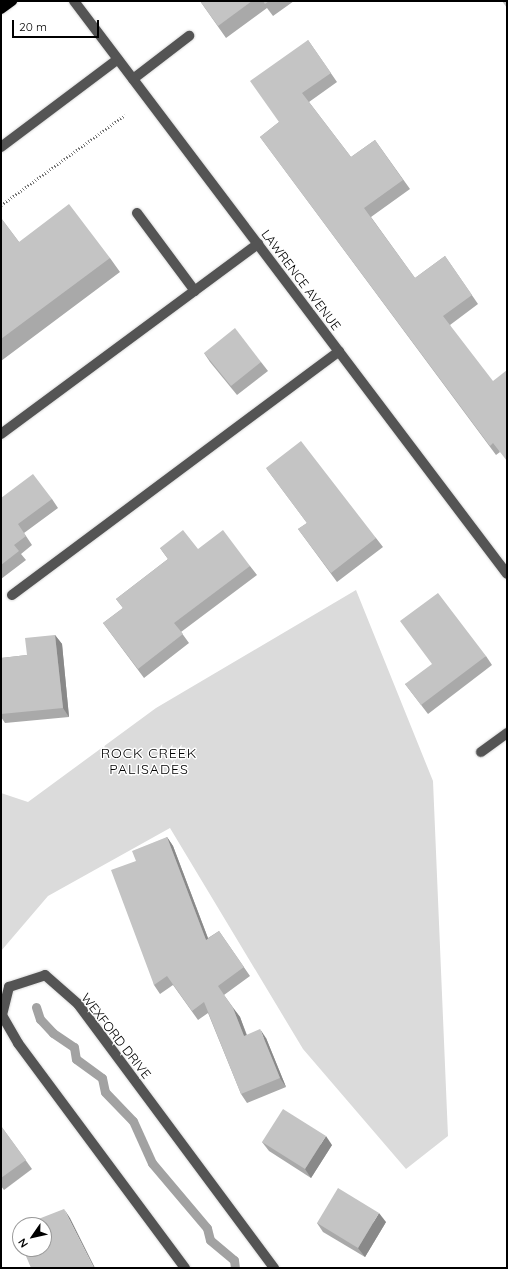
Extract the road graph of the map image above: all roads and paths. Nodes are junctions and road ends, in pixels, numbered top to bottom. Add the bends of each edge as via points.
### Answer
1 (12, 1) edge
2 (74, 1) edge
3 (1, 9) edge
4 (189, 36) dead end
5 (118, 58) junction
6 (133, 79) junction
7 (125, 115) dead end
8 (1, 147) edge
9 (1, 205) edge
10 (137, 213) dead end
11 (258, 244) junction
12 (195, 291) junction
13 (339, 351) junction
14 (1, 434) edge
15 (507, 574) edge
16 (12, 595) dead end
17 (507, 733) edge
18 (481, 752) dead end
19 (186, 1268) edge
20 (274, 1268) edge

1 - 3 main road
2 - 5 street, LAWRENCE AVENUE
4 - 6 street
5 - 6 street, LAWRENCE AVENUE
5 - 8 street
6 - 11 street, LAWRENCE AVENUE
7 - 9 path
10 - 12 street
11 - 12 street
11 - 13 street, LAWRENCE AVENUE
12 - 14 street
13 - 15 street, LAWRENCE AVENUE
13 - 16 street
17 - 18 street
19 - 20 street, WEXFORD DRIVE via 18,1043 2,1015 9,987 45,975 78,1004

